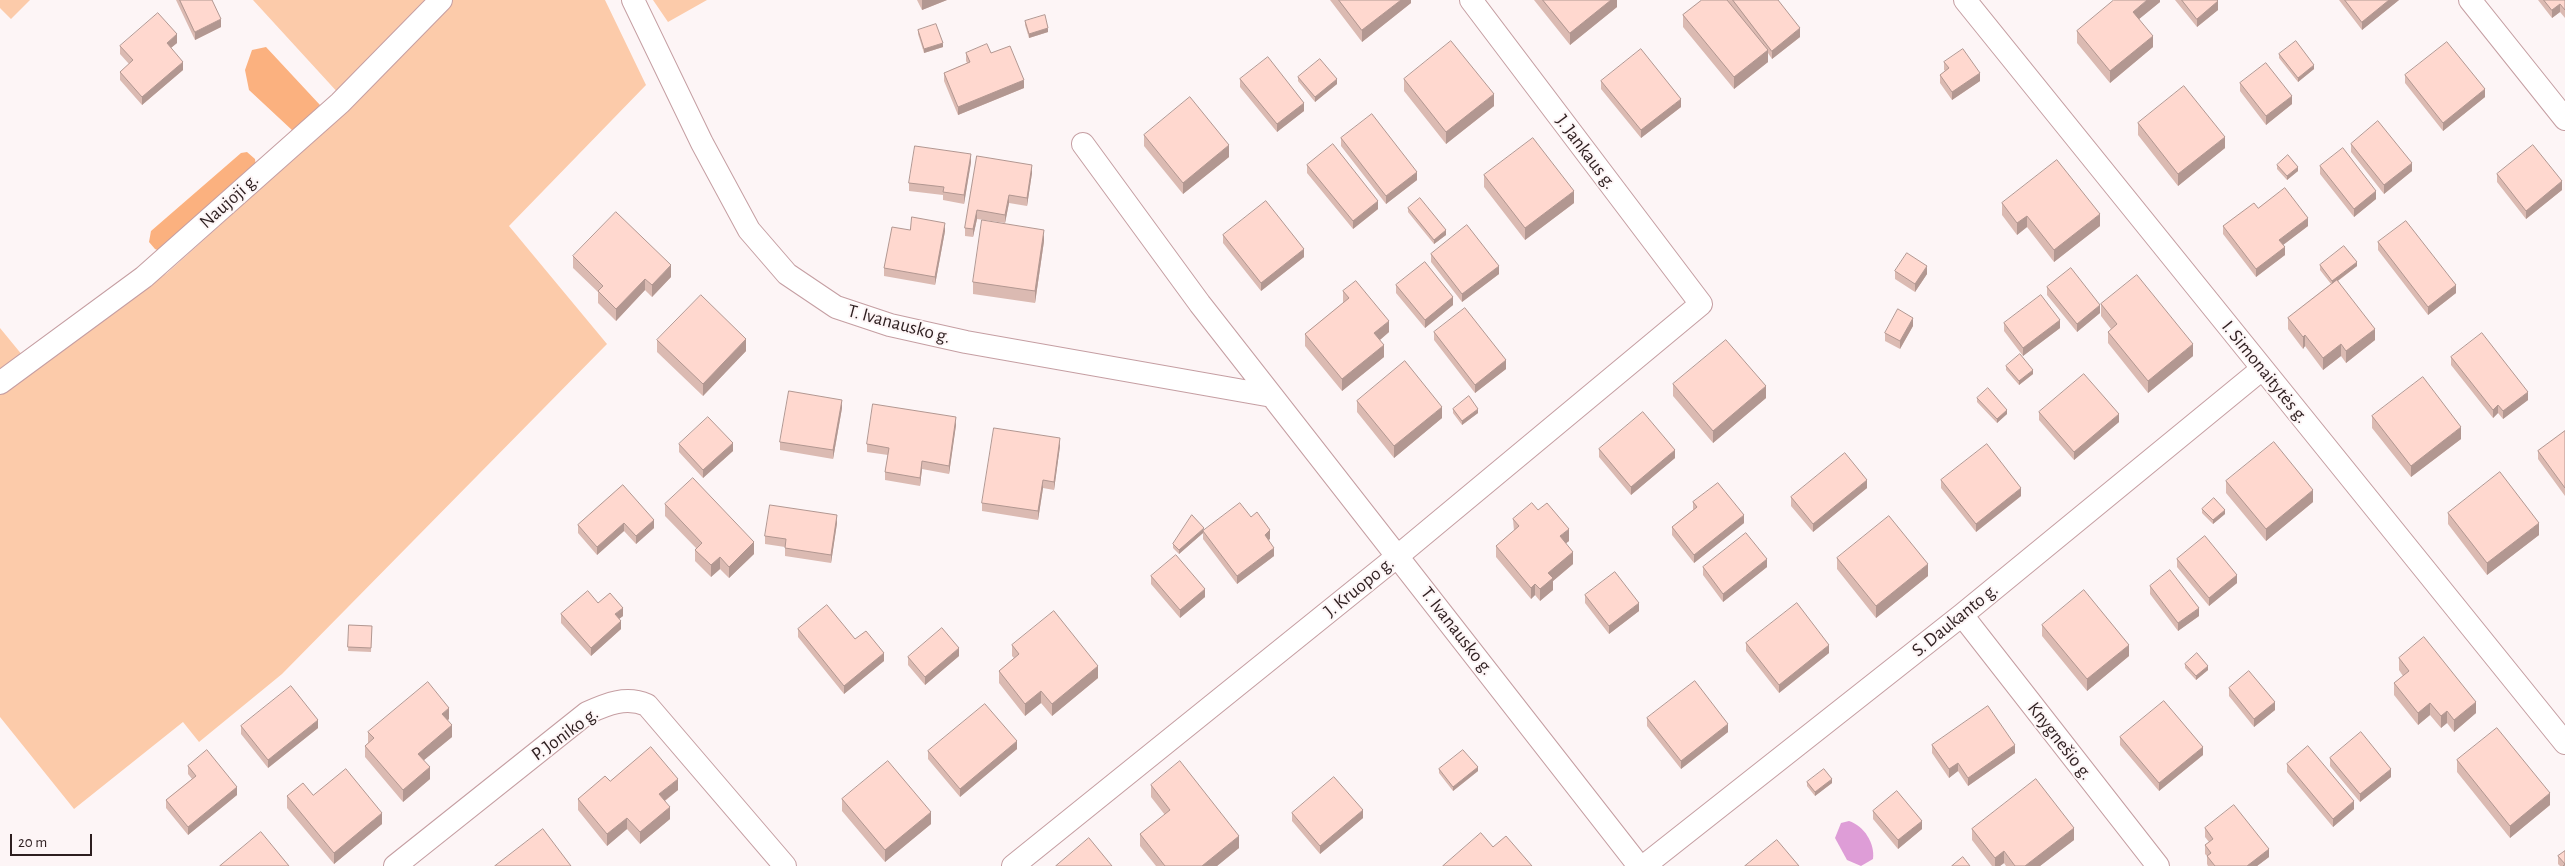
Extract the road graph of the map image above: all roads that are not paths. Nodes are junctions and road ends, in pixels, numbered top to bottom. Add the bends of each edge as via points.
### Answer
1 (441, 0) edge
2 (633, 0) edge
3 (1471, 0) edge
4 (1965, 0) edge
5 (2470, 0) edge
6 (2565, 119) edge
7 (1083, 144) dead end
8 (1701, 304) joint
9 (2262, 369) junction
10 (0, 383) edge
11 (1272, 396) junction
12 (1399, 555) junction
13 (1962, 615) junction
14 (2565, 743) edge
15 (394, 866) edge
16 (786, 866) edge
17 (1013, 866) edge
18 (1639, 866) edge
19 (1644, 866) edge
20 (2158, 866) edge

1 - 10 street, Naujoji g. via 340,103 144,277
2 - 11 street, T. Ivanausko g. via 702,143 749,230 788,274 836,307 890,325 966,342
3 - 8 street, J. Jankaus g.
4 - 9 street, I. Simonaitytės g.
5 - 6 street
7 - 11 street, T. Ivanausko g.
8 - 12 street, J. Kruopo g.
9 - 13 street, S. Daukanto g.
9 - 14 street, I. Simonaitytės g.
11 - 12 street, T. Ivanausko g.
12 - 17 street, J. Kruopo g.
12 - 18 street, T. Ivanausko g.
13 - 19 street, S. Daukanto g.
13 - 20 street, Knygnešio g.
15 - 16 street, P. Joniko g. via 587,712 626,700 647,705

